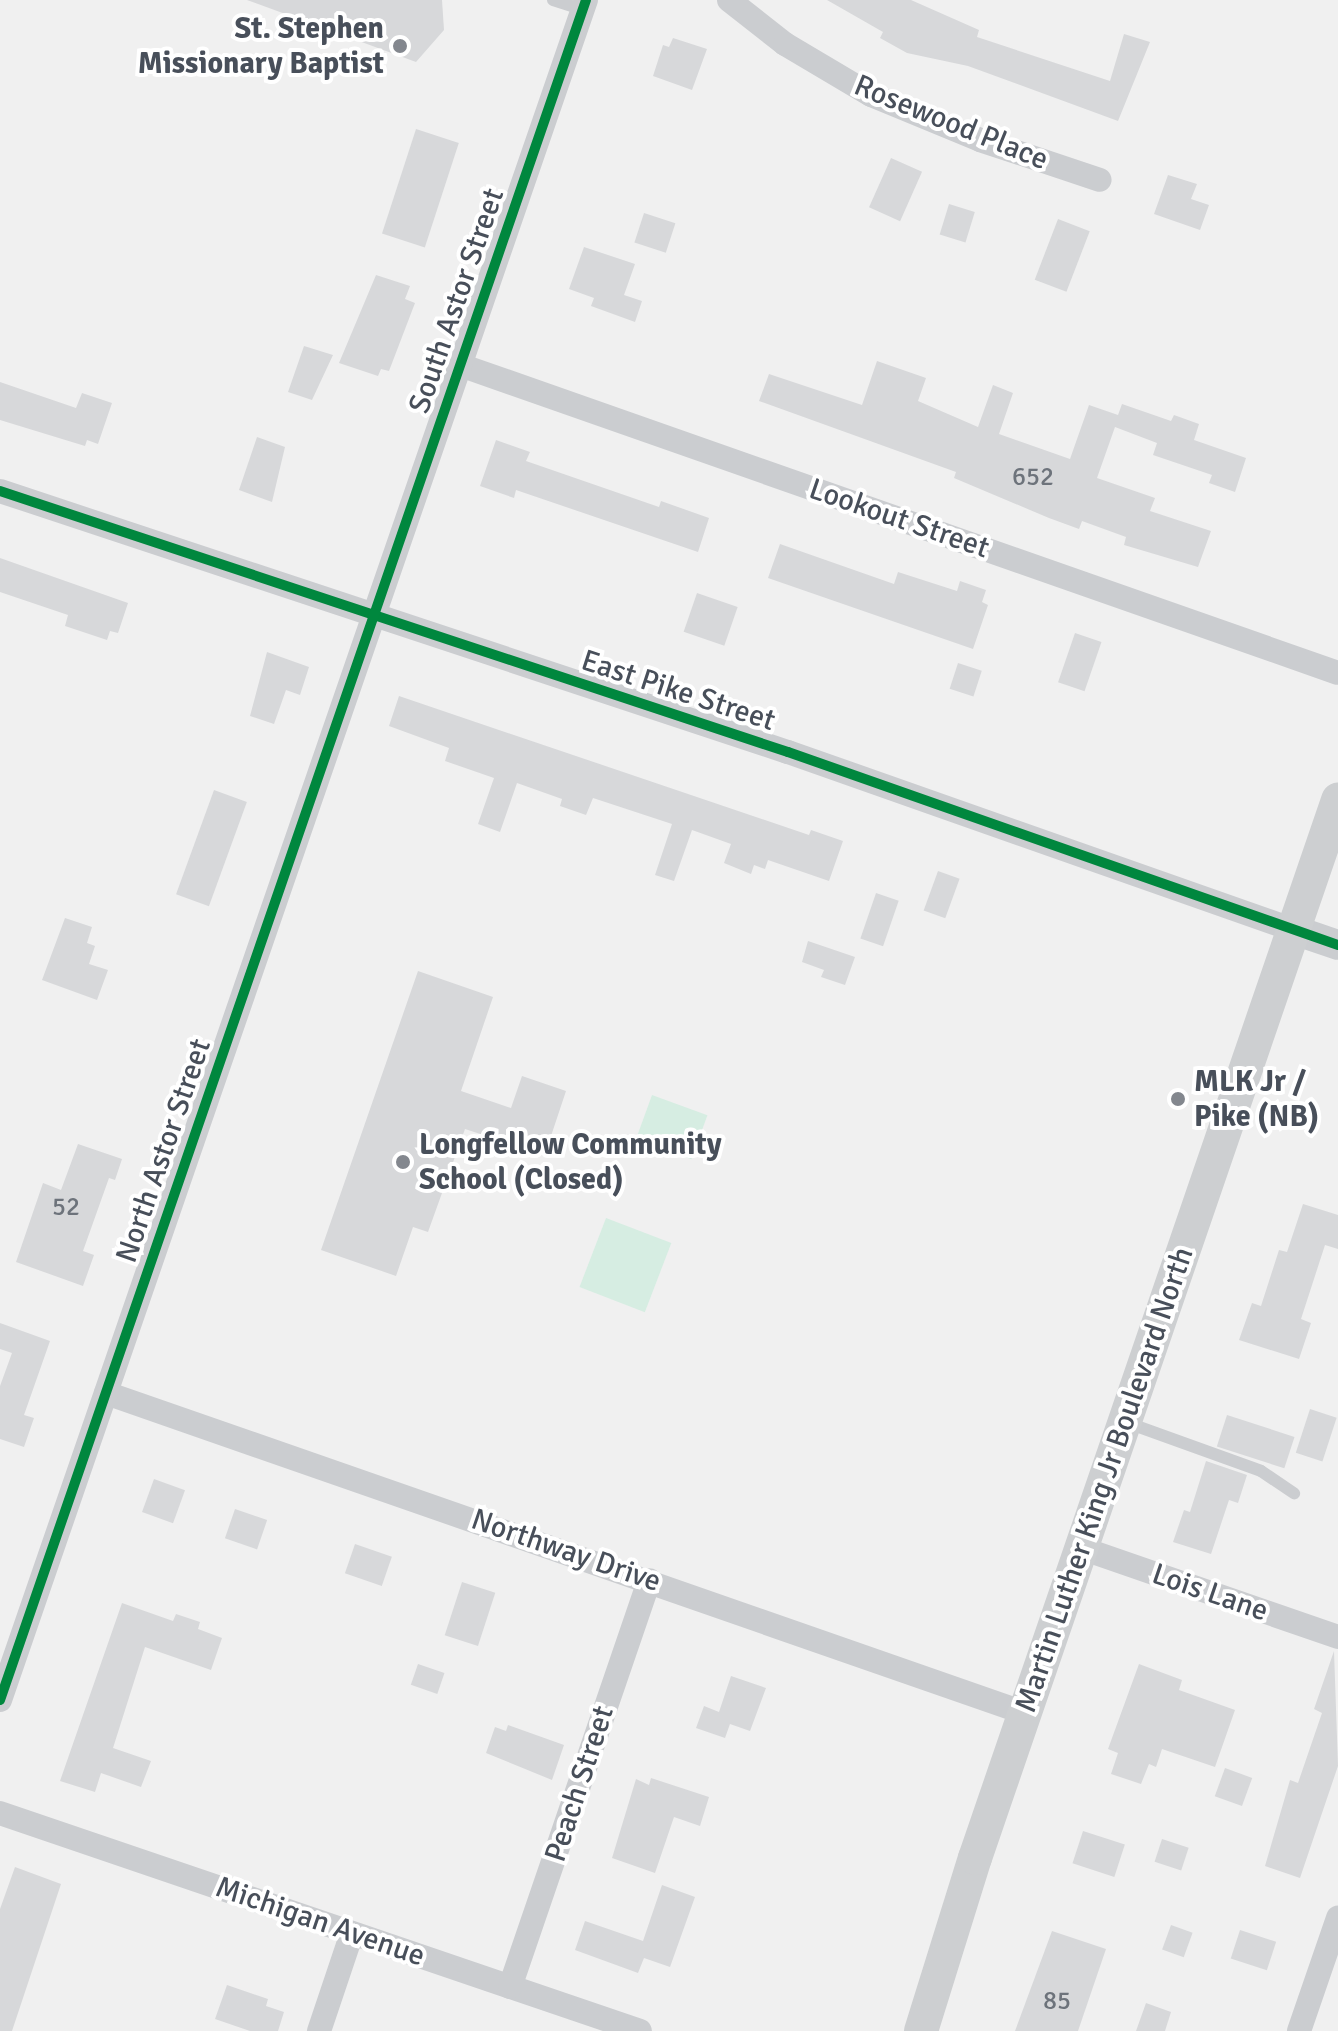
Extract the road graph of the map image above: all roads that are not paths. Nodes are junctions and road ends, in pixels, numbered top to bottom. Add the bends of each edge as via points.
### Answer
1 (553, 0) edge
2 (729, 0) edge
3 (584, 5) edge
4 (1100, 180) dead end
5 (460, 365) junction
6 (0, 491) edge
7 (373, 618) junction
8 (1338, 673) edge
9 (1338, 800) edge
10 (1294, 930) junction
11 (1338, 945) edge
12 (106, 1393) junction
13 (1125, 1422) junction
14 (1294, 1493) dead end
15 (1081, 1548) junction
16 (649, 1580) junction
17 (1338, 1637) edge
18 (0, 1700) edge
19 (1025, 1713) junction
20 (0, 1813) edge
21 (1338, 1918) edge
22 (352, 1933) junction
23 (510, 1987) junction
24 (319, 2031) edge
25 (640, 2031) edge
26 (921, 2031) edge
27 (1299, 2031) edge

1 - 3 lane
2 - 4 street, Rosewood Place via 794,50 871,95 980,140
3 - 5 street, South Astor Street
5 - 7 street, South Astor Street
5 - 8 street, Lookout Street
6 - 7 street, East Pike Street
7 - 10 street, East Pike Street via 788,752
7 - 12 street, North Astor Street
9 - 10 main road, Martin Luther King Jr Boulevard North
10 - 11 street, East Pike Street
10 - 13 main road, Martin Luther King Jr Boulevard North
12 - 16 street, Northway Drive
12 - 18 street, North Astor Street
13 - 14 lane via 1261,1471
13 - 15 main road, Martin Luther King Jr Boulevard North
15 - 17 street, Lois Lane
15 - 19 main road, Martin Luther King Jr Boulevard North
16 - 19 street, Northway Drive
16 - 23 street, Peach Street
19 - 26 main road, Martin Luther King Jr Boulevard North
20 - 22 street, Michigan Avenue
21 - 27 street
22 - 23 street, Michigan Avenue
22 - 24 street
23 - 25 street, Michigan Avenue

